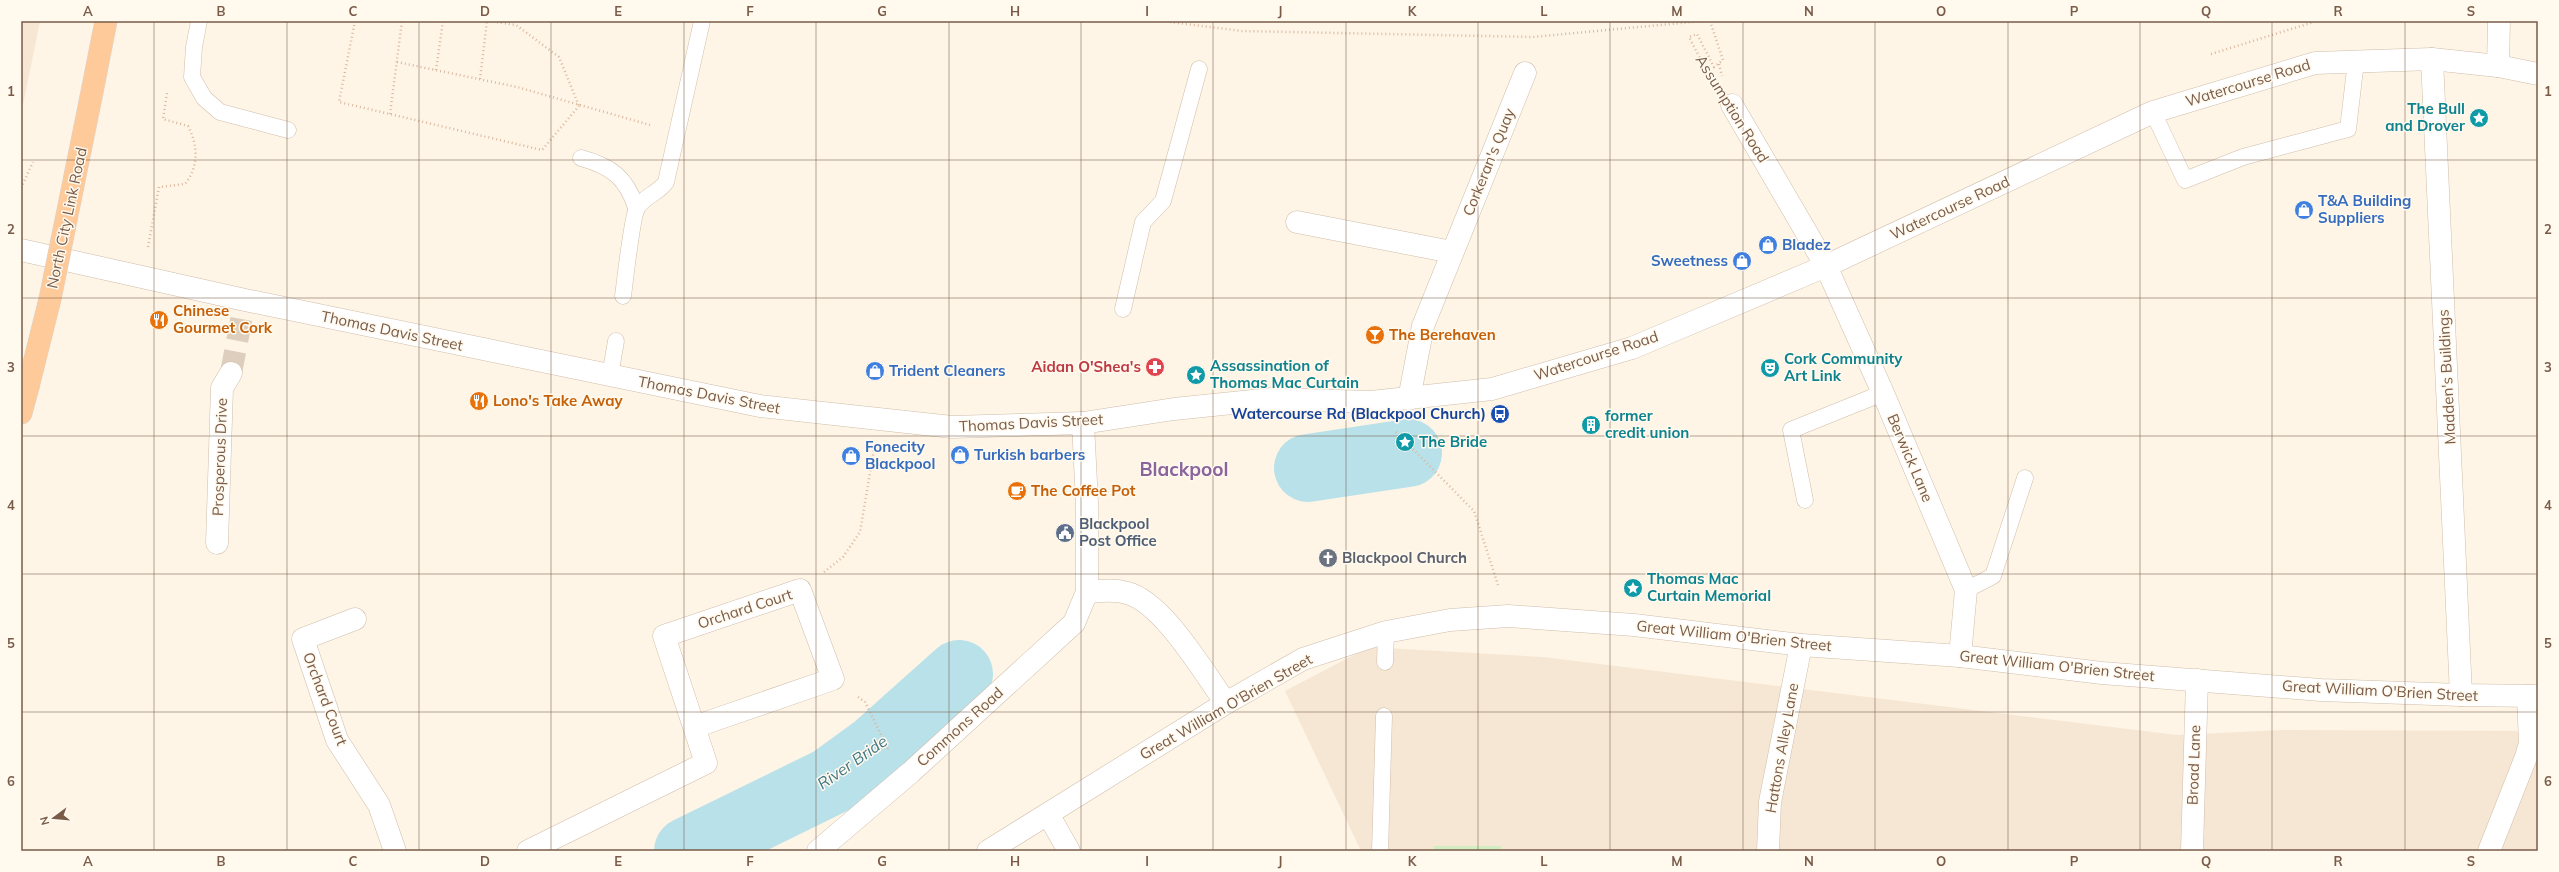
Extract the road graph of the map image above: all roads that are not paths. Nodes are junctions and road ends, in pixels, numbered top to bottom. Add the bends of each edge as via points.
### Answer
1 (106, 21) edge
2 (199, 21) edge
3 (702, 21) edge
4 (2500, 21) edge
5 (2432, 59) junction
6 (2356, 61) junction
7 (2498, 66) junction
8 (1199, 69) dead end
9 (1525, 73) dead end
10 (2538, 74) edge
11 (1732, 105) road end
12 (2153, 112) junction
13 (288, 130) dead end
14 (581, 158) dead end
15 (636, 208) junction
16 (1297, 222) dead end
17 (21, 250) edge
18 (1452, 252) junction
19 (1826, 266) junction
20 (623, 296) dead end
21 (1123, 309) dead end
22 (616, 341) dead end
23 (231, 373) tunnel mouth
24 (610, 376) junction
25 (1883, 393) junction
26 (1409, 399) junction
27 (21, 413) edge
28 (1083, 423) junction
29 (2026, 478) dead end
30 (1806, 500) dead end
31 (218, 543) dead end
32 (1087, 585) junction
33 (1966, 590) junction
34 (355, 619) dead end
35 (1386, 632) junction
36 (1801, 645) junction
37 (1960, 656) junction
38 (1385, 662) dead end
39 (2197, 680) junction
40 (2461, 696) junction
41 (2533, 696) edge
42 (1226, 703) junction
43 (1384, 716) dead end
44 (694, 727) junction
45 (1048, 814) junction
46 (395, 851) edge
47 (528, 851) edge
48 (818, 851) edge
49 (988, 851) edge
50 (1070, 851) edge
51 (1380, 851) edge
52 (1768, 851) edge
53 (2192, 851) edge
54 (2489, 851) edge

1 - 27 highway, North City Link Road, bridge via 50,299
2 - 13 lane via 192,77 204,98 220,112
3 - 15 lane via 666,182 661,190 649,195
4 - 7 street
5 - 6 street, Watercourse Road
5 - 7 street, Watercourse Road
5 - 40 street, Madden's Buildings
6 - 12 street, Watercourse Road via 2315,63
6 - 12 lane via 2348,129 2243,157 2185,180
7 - 10 street, Watercourse Road
8 - 21 lane via 1164,201 1143,222
9 - 18 street, Corkeran's Quay
11 - 19 street, Assumption Road
12 - 19 street, Watercourse Road
14 - 15 lane via 602,163 623,181 632,194
15 - 20 lane
16 - 18 street
17 - 24 street, Thomas Davis Street via 142,278
18 - 26 street, Corkeran's Quay via 1423,326
19 - 25 street, Berwick Lane
19 - 26 street, Watercourse Road via 1632,348 1492,389
22 - 24 lane
23 - 31 street, Prosperous Drive via 222,388
24 - 28 street, Thomas Davis Street via 760,406 878,421 952,427
25 - 30 lane via 1791,430
25 - 33 street, Berwick Lane
26 - 28 street, Thomas Davis Street via 1370,402 1272,399 1174,409
28 - 32 street via 1087,503
29 - 33 lane via 1993,576
32 - 42 street via 1128,593 1152,606 1169,624
32 - 48 street, Commons Road via 1074,623 911,772
33 - 37 street, Berwick Lane
34 - 46 street, Orchard Court via 302,639 337,740 379,805
35 - 36 street, Great William O'Brien Street via 1450,620 1508,616 1634,625
35 - 38 lane
35 - 42 street, Great William O'Brien Street via 1303,658
36 - 37 street, Great William O'Brien Street
36 - 52 street, Hattons Alley Lane via 1770,802
37 - 39 street, Great William O'Brien Street via 2102,673
39 - 40 street, Great William O'Brien Street via 2321,690
39 - 53 street, Broad Lane
40 - 41 street, Great William O'Brien Street
41 - 54 street via 2530,744
42 - 45 street, Great William O'Brien Street
43 - 51 lane
44 - 44 street, Orchard Court via 833,679 800,590 664,636
44 - 47 street, Orchard Court via 706,763
45 - 49 street, Great William O'Brien Street
45 - 50 street

